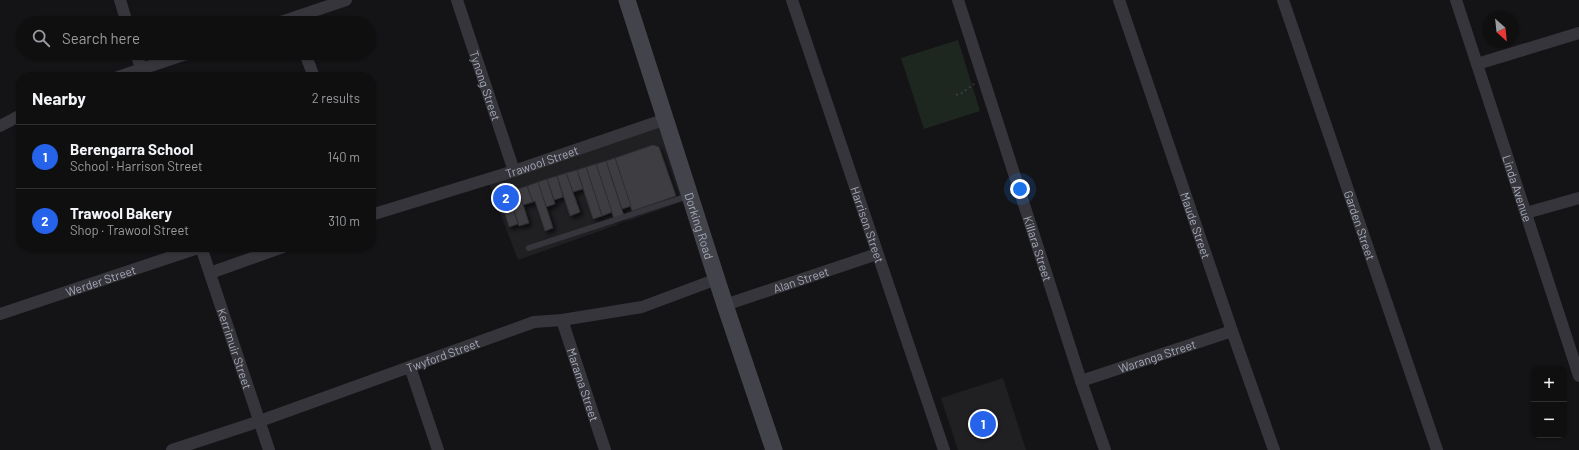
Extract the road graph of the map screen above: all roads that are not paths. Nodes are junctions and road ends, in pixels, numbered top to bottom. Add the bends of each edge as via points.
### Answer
1 (120, 0) edge
2 (346, 0) edge
3 (457, 0) edge
4 (627, 0) edge
5 (958, 0) edge
6 (1119, 0) edge
7 (1283, 0) edge
8 (1456, 0) edge
9 (795, 1) edge
10 (125, 16) edge
11 (304, 16) edge
12 (1579, 33) edge
13 (138, 60) edge
14 (173, 60) edge
15 (308, 60) edge
16 (1477, 64) junction
17 (143, 72) edge
18 (145, 72) edge
19 (312, 72) edge
20 (16, 118) edge
21 (666, 119) junction
22 (0, 126) edge
23 (514, 171) junction
24 (690, 196) junction
25 (1579, 198) edge
26 (376, 213) edge
27 (1526, 213) junction
28 (529, 248) dead end
29 (186, 252) edge
30 (203, 252) edge
31 (268, 252) edge
32 (877, 254) junction
33 (210, 273) junction
34 (717, 279) junction
35 (725, 305) junction
36 (0, 314) edge
37 (562, 320) junction
38 (1232, 331) junction
39 (1577, 364) edge
40 (410, 367) junction
41 (1579, 376) edge
42 (1081, 381) junction
43 (260, 421) junction
44 (172, 450) edge
45 (269, 450) edge
46 (438, 450) edge
47 (604, 450) edge
48 (774, 450) edge
49 (944, 450) edge
50 (1105, 450) edge
51 (1274, 450) edge
52 (1438, 450) edge

1 - 10 street
2 - 11 street
3 - 23 street, Tynong Street
4 - 21 street, Dorking Road
5 - 42 street, Killara Street
6 - 38 street, Maude Street
7 - 52 street, Garden Street
8 - 16 street, Linda Avenue
9 - 32 street, Harrison Street
12 - 16 street
13 - 17 street
14 - 18 street
15 - 19 street
16 - 27 street, Linda Avenue
20 - 22 street
21 - 23 street, Trawool Street
21 - 24 street, Dorking Road
23 - 26 street, Trawool Street
24 - 28 lane
24 - 34 street, Dorking Road
25 - 27 street
27 - 39 street, Linda Avenue
29 - 36 street, Werder Street
30 - 33 street, Kerrimuir Street
31 - 33 street
32 - 35 street, Alan Street
32 - 49 street, Harrison Street
33 - 43 street, Kerrimuir Street
34 - 35 street, Dorking Road
34 - 37 street, Twyford Street via 642,307
35 - 48 street, Dorking Road
37 - 40 street, Twyford Street via 534,322
37 - 47 street, Marama Street
38 - 42 street, Waranga Street
38 - 51 street, Maude Street
39 - 41 street, Linda Avenue
40 - 43 street, Twyford Street
40 - 46 street
42 - 50 street, Killara Street
43 - 44 street, Twyford Street
43 - 45 street, Kerrimuir Street

